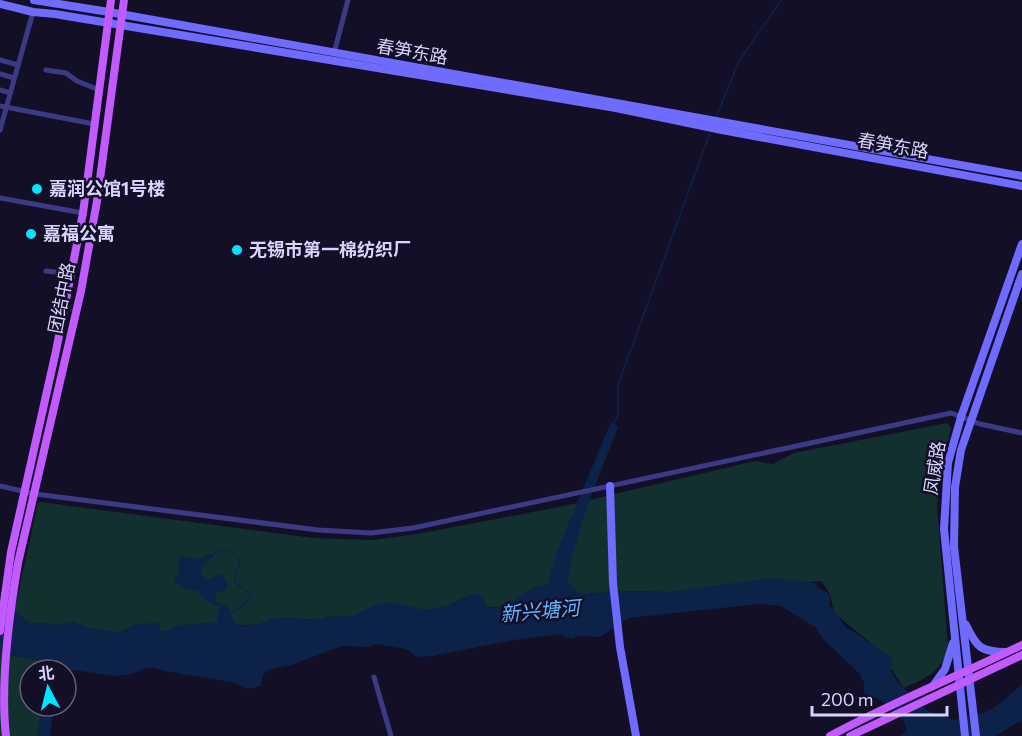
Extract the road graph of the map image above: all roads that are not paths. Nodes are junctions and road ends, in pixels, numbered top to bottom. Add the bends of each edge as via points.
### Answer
1 (35, 0) edge
2 (111, 0) edge
3 (124, 0) edge
4 (348, 0) edge
5 (0, 4) edge
6 (33, 12) junction
7 (109, 12) junction
8 (122, 15) junction
9 (107, 24) junction
10 (120, 26) junction
11 (334, 53) junction
12 (0, 60) edge
13 (18, 65) junction
14 (46, 70) dead end
15 (0, 74) edge
16 (14, 78) junction
17 (0, 90) edge
18 (99, 90) junction
19 (10, 93) junction
20 (3, 107) edge
21 (708, 123) junction
22 (94, 124) junction
23 (724, 126) junction
24 (0, 130) edge
25 (1022, 176) edge
26 (1022, 186) edge
27 (0, 198) edge
28 (83, 213) junction
29 (1022, 244) edge
30 (46, 271) dead end
31 (1022, 273) edge
32 (72, 274) junction
33 (961, 417) junction
34 (971, 420) junction
35 (1022, 433) edge
36 (0, 486) edge
37 (610, 486) junction
38 (24, 492) junction
39 (35, 494) junction
40 (9, 597) junction
41 (963, 617) junction
42 (0, 631) edge
43 (955, 636) junction
44 (1022, 645) edge
45 (1008, 652) junction
46 (1022, 655) edge
47 (970, 675) junction
48 (374, 677) dead end
49 (960, 680) junction
50 (933, 686) junction
51 (6, 736) edge
52 (391, 736) edge
53 (636, 736) edge
54 (831, 736) edge
55 (850, 736) edge
56 (965, 736) edge
57 (976, 736) edge

1 - 7 main road, 春笋东路
2 - 7 main road, 团结中路
3 - 8 main road, 团结中路
4 - 11 street
5 - 6 main road, 春笋东路
6 - 9 main road, 春笋东路
6 - 13 street
7 - 8 main road, 春笋东路
7 - 9 main road, 团结中路
8 - 10 main road, 团结中路
8 - 11 main road, 春笋东路
9 - 10 main road, 春笋东路
9 - 18 main road, 团结中路
10 - 21 main road, 春笋东路
10 - 39 main road, 团结中路 via 81,291
11 - 21 main road, 春笋东路
12 - 13 street
13 - 16 street
14 - 18 street via 66,73
15 - 16 street
16 - 19 street
17 - 19 street
18 - 22 main road, 团结中路
19 - 20 street
20 - 22 street
20 - 24 street
21 - 23 main road
22 - 28 main road, 团结中路
23 - 25 main road, 春笋东路
23 - 26 main road, 春笋东路
27 - 28 street
28 - 32 main road, 团结中路
29 - 33 main road, 凤威路
30 - 32 street
31 - 34 main road, 凤威路
32 - 38 main road, 团结中路
33 - 34 street
33 - 37 street via 951,413 940,415
33 - 43 main road, 凤威路 via 948,463 944,509 944,548
34 - 35 street
34 - 41 main road, 凤威路 via 961,450 954,505 954,547
36 - 38 street
37 - 39 street via 413,528 371,532 318,530
37 - 53 main road via 613,583
38 - 39 street
38 - 40 main road, 团结中路 via 11,552
39 - 40 main road, 团结中路
40 - 42 main road
40 - 51 main road via 1,696
41 - 45 main road via 979,648
41 - 47 main road, 凤威路
43 - 49 main road, 凤威路
43 - 50 main road via 945,669
44 - 45 main road
45 - 47 main road
46 - 47 main road
47 - 49 main road
47 - 57 main road, 凤威路
48 - 52 street
49 - 50 main road
49 - 55 main road
49 - 56 main road, 凤威路
50 - 54 main road

